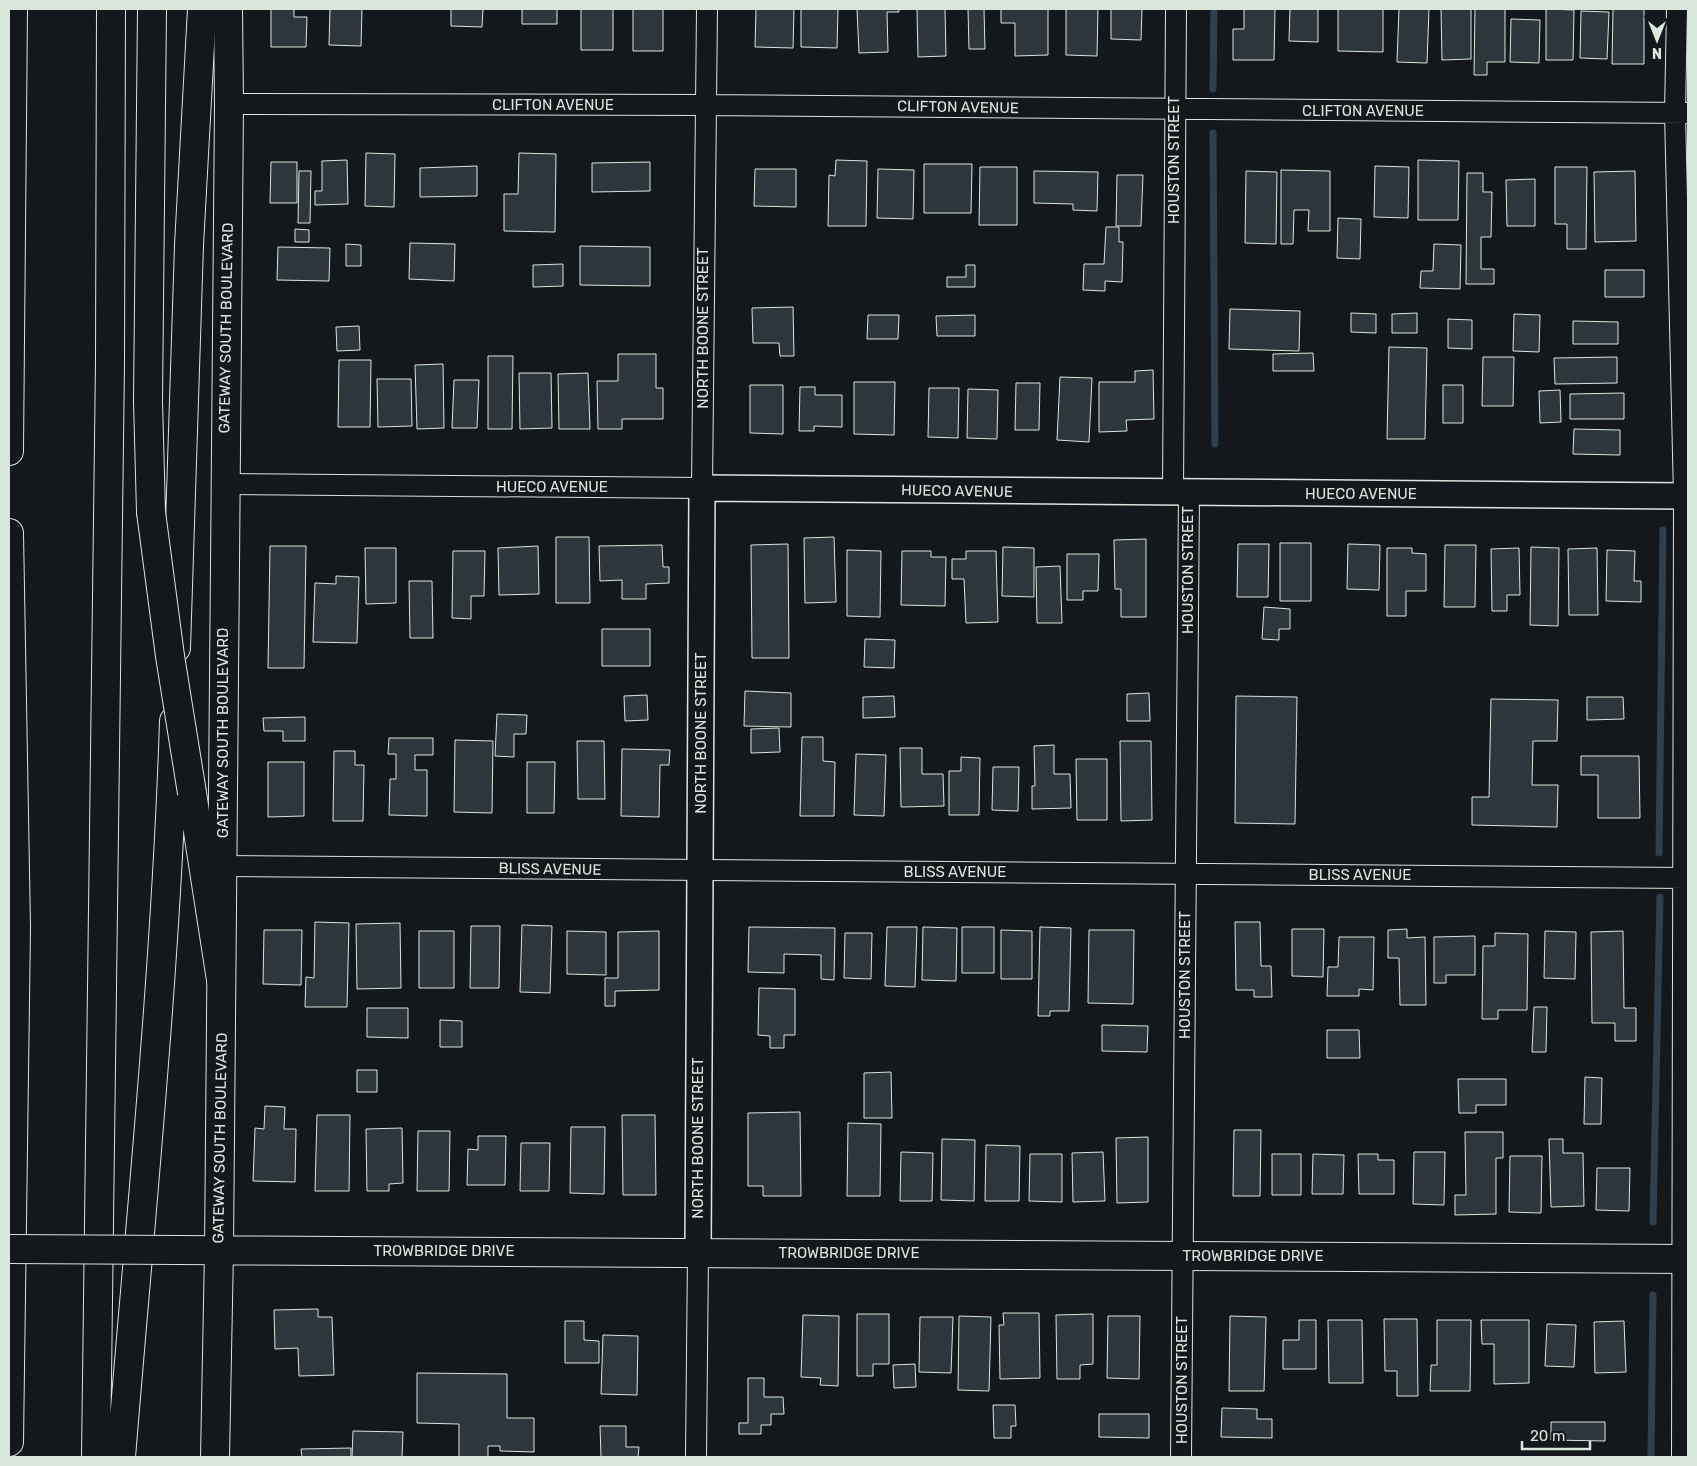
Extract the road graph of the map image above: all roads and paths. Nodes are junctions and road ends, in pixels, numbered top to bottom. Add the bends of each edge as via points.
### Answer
1 (13, 9) edge
2 (111, 9) edge
3 (152, 9) edge
4 (202, 9) edge
5 (228, 9) edge
6 (707, 9) edge
7 (1176, 9) edge
8 (1677, 9) edge
9 (229, 104) junction
10 (706, 105) junction
11 (1174, 109) junction
12 (1682, 113) edge
13 (9, 451) edge
14 (225, 484) junction
15 (702, 488) junction
16 (1181, 492) junction
17 (1686, 496) edge
18 (9, 533) edge
19 (222, 866) junction
20 (700, 870) junction
21 (1186, 874) junction
22 (1685, 878) edge
23 (221, 980) junction
24 (9, 1249) edge
25 (219, 1251) junction
26 (698, 1252) junction
27 (1183, 1256) junction
28 (1685, 1259) edge
29 (9, 1442) edge
30 (96, 1457) edge
31 (121, 1457) edge
32 (215, 1457) edge
33 (696, 1457) edge
34 (1181, 1457) edge
35 (1682, 1457) edge

1 - 13 main road
2 - 30 main road via 110,362
3 - 23 main road, bridge via 148,401 151,512 170,656
4 - 31 main road via 189,245 170,840
5 - 9 main road, GATEWAY SOUTH BOULEVARD
6 - 10 street, NORTH BOONE STREET
7 - 11 street, HOUSTON STREET
8 - 12 street
9 - 10 street, CLIFTON AVENUE
9 - 14 main road, GATEWAY SOUTH BOULEVARD
10 - 11 street, CLIFTON AVENUE
10 - 15 street, NORTH BOONE STREET
11 - 12 street, CLIFTON AVENUE
11 - 16 street, HOUSTON STREET
12 - 17 street
14 - 15 street, HUECO AVENUE
14 - 19 main road, GATEWAY SOUTH BOULEVARD
15 - 16 street, HUECO AVENUE
15 - 20 street, NORTH BOONE STREET
16 - 17 street, HUECO AVENUE
16 - 21 street, HOUSTON STREET
17 - 22 street via 1683,686
18 - 29 main road via 16,927
19 - 20 street, BLISS AVENUE
19 - 23 main road, GATEWAY SOUTH BOULEVARD
20 - 21 street, BLISS AVENUE
20 - 26 street, NORTH BOONE STREET
21 - 22 street, BLISS AVENUE
21 - 27 street, HOUSTON STREET
22 - 28 street
23 - 25 main road, GATEWAY SOUTH BOULEVARD
24 - 25 main road, TROWBRIDGE DRIVE, bridge
25 - 26 main road, TROWBRIDGE DRIVE
25 - 32 main road, GATEWAY SOUTH BOULEVARD
26 - 27 main road, TROWBRIDGE DRIVE
26 - 33 street, NORTH BOONE STREET
27 - 28 main road, TROWBRIDGE DRIVE
27 - 34 street, HOUSTON STREET
28 - 35 street

